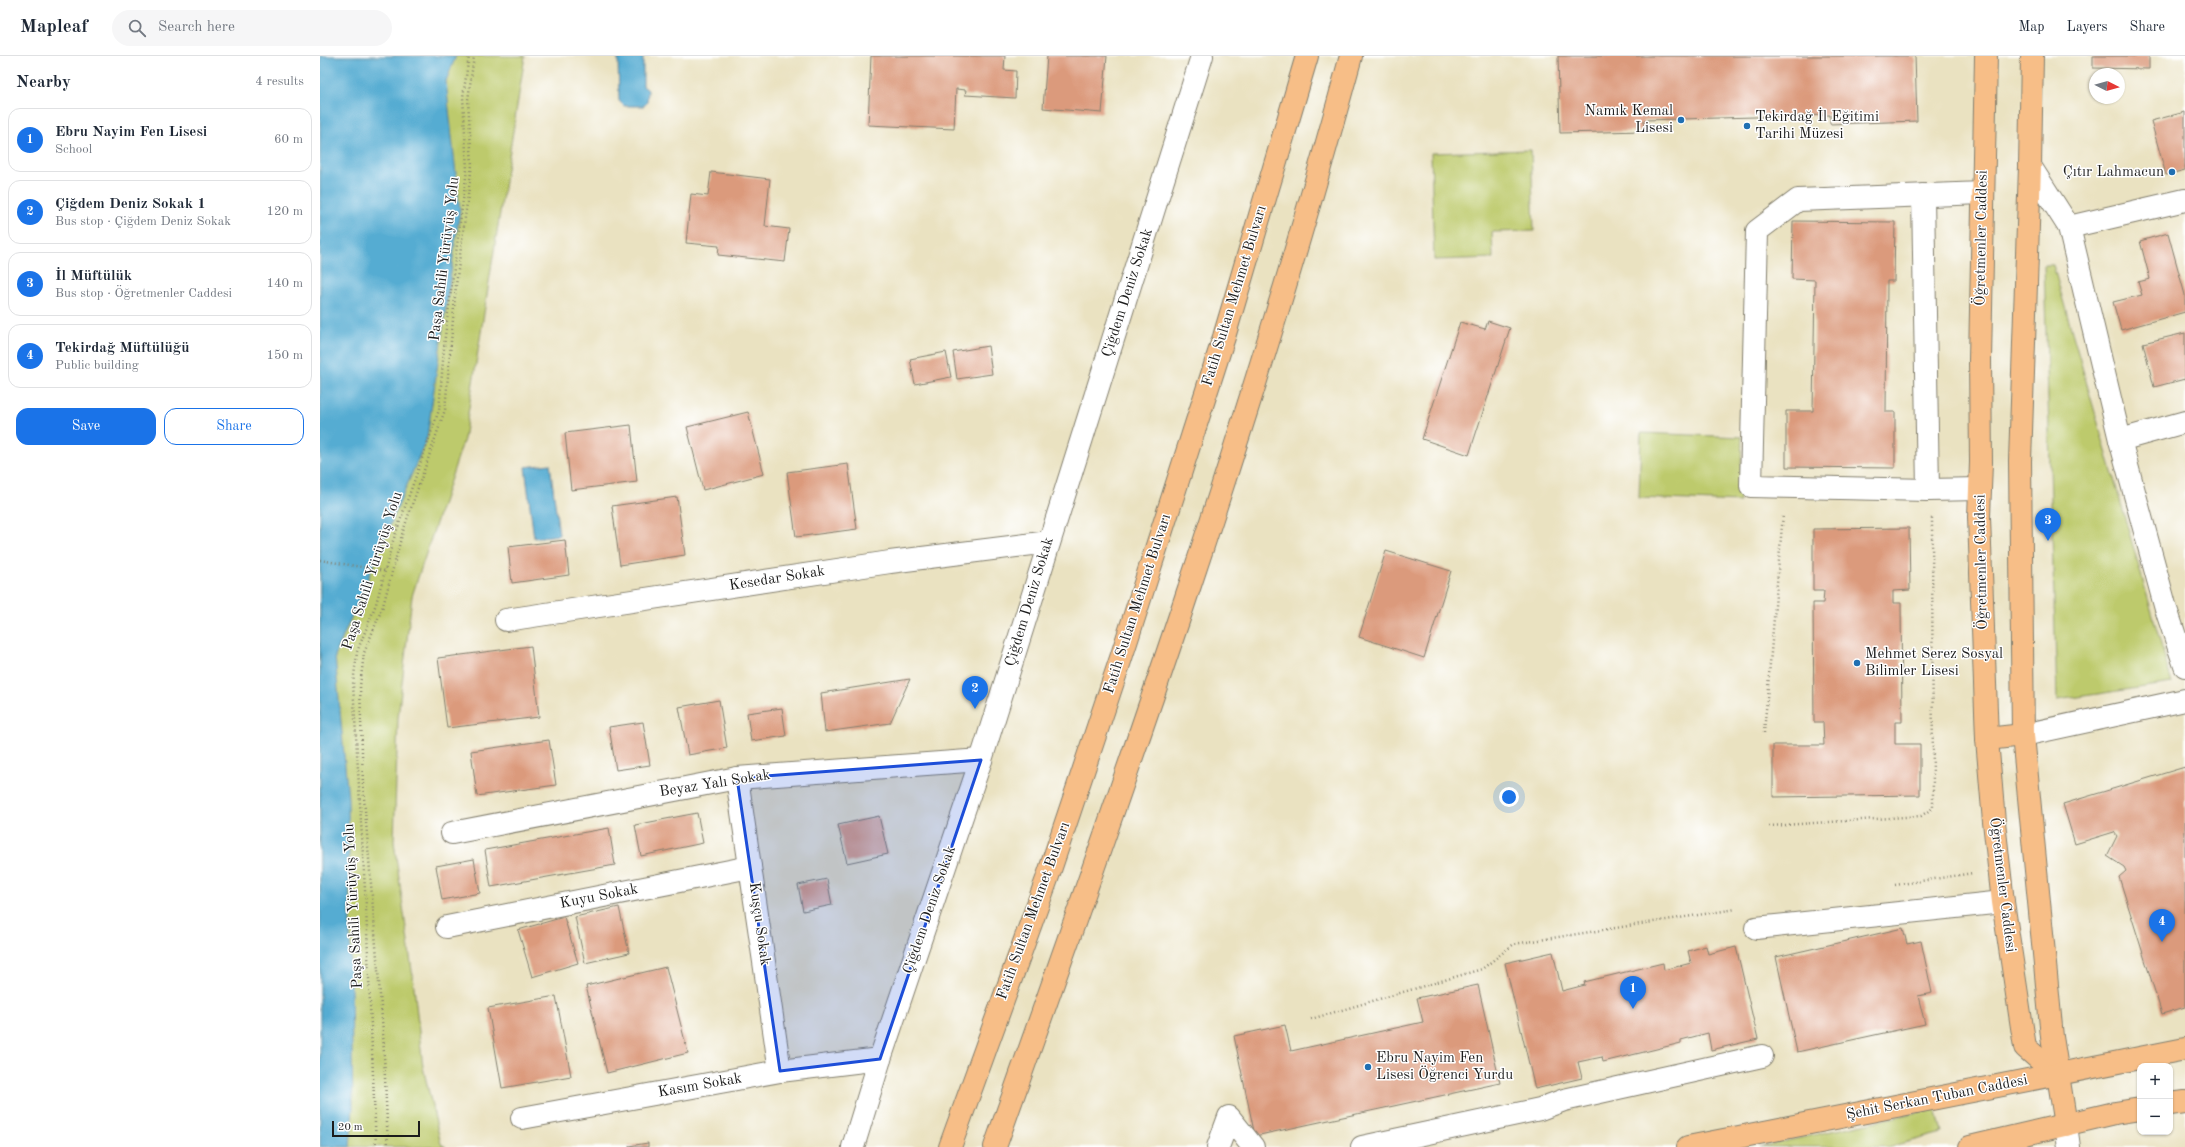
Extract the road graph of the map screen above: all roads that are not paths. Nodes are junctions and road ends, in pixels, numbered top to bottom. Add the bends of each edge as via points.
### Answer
1 (1202, 56) edge
2 (1307, 56) edge
3 (1351, 56) edge
4 (1986, 56) edge
5 (2032, 56) edge
6 (2030, 166) junction
7 (1982, 193) junction
8 (1923, 195) junction
9 (2185, 200) edge
10 (2068, 227) junction
11 (2185, 422) edge
12 (2120, 440) junction
13 (1980, 489) junction
14 (1928, 490) junction
15 (1049, 542) junction
16 (506, 620) dead end
17 (2185, 666) edge
18 (2185, 700) edge
19 (2023, 735) junction
20 (1987, 739) junction
21 (981, 760) junction
22 (737, 778) junction
23 (452, 833) dead end
24 (750, 867) junction
25 (2003, 902) junction
26 (447, 927) dead end
27 (1756, 928) dead end
28 (2185, 1049) edge
29 (1762, 1056) dead end
30 (880, 1059) junction
31 (780, 1071) junction
32 (2057, 1075) junction
33 (2185, 1102) edge
34 (2173, 1104) edge
35 (2137, 1109) edge
36 (522, 1118) dead end
37 (2066, 1125) junction
38 (853, 1147) edge
39 (950, 1147) edge
40 (995, 1147) edge
41 (1218, 1147) edge
42 (1253, 1147) edge
43 (1362, 1147) edge
44 (1688, 1147) edge
45 (1970, 1147) edge
46 (2069, 1147) edge

1 - 15 street, Çiğdem Deniz Sokak
2 - 39 main road, Fatih Sultan Mehmet Bulvarı via 1226,330 1121,658 1047,879
3 - 40 main road via 1239,433 1098,859
4 - 7 main road, Öğretmenler Caddesi
5 - 6 main road
6 - 10 street
6 - 19 main road via 2020,461
7 - 8 street
7 - 13 main road, Öğretmenler Caddesi
8 - 14 street
8 - 14 street via 1798,200 1757,231 1751,486
9 - 10 street
10 - 12 street
11 - 12 street
12 - 17 street via 2166,609
13 - 14 street
13 - 20 main road, Öğretmenler Caddesi
15 - 16 street, Kesedar Sokak via 890,562
15 - 21 street, Çiğdem Deniz Sokak
18 - 19 street
19 - 20 main road
19 - 32 main road
20 - 25 main road, Öğretmenler Caddesi
21 - 22 street, Beyaz Yalı Sokak
21 - 30 street, Çiğdem Deniz Sokak
22 - 23 street, Beyaz Yalı Sokak
22 - 24 street, Kuşçu Sokak
24 - 26 street, Kuyu Sokak
24 - 31 street, Kuşçu Sokak
25 - 27 street
25 - 32 main road, Öğretmenler Caddesi via 2025,1047
28 - 32 main road, Şehit Serkan Tuban Caddesi
29 - 43 street via 1564,1100 1540,1109
30 - 31 street, Kasım Sokak
30 - 38 street, Çiğdem Deniz Sokak
31 - 36 street, Kasım Sokak
32 - 37 main road
32 - 44 main road, Şehit Serkan Tuban Caddesi
33 - 34 main road
35 - 37 main road
37 - 45 main road
37 - 46 street
41 - 42 street via 1229,1117

